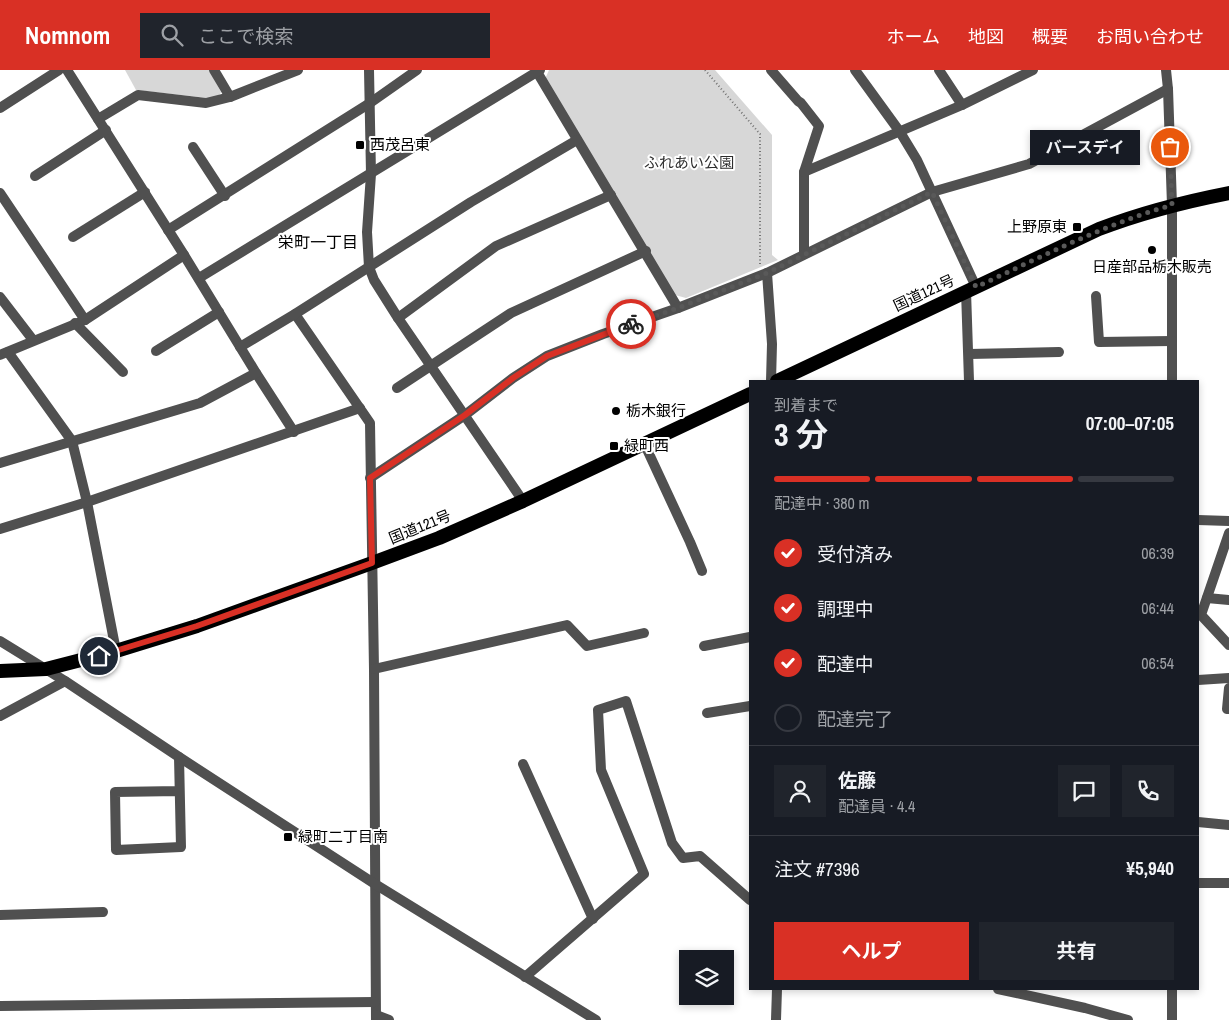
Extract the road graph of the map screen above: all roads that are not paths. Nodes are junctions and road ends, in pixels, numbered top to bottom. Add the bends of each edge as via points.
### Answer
1 (59, 70) edge
2 (67, 70) edge
3 (214, 70) edge
4 (298, 70) edge
5 (369, 70) edge
6 (417, 70) edge
7 (771, 70) edge
8 (854, 70) edge
9 (939, 70) edge
10 (1166, 70) edge
11 (538, 71) edge
12 (1026, 72) edge
13 (1168, 89) junction
14 (230, 97) junction
15 (370, 103) junction
16 (962, 105) junction
17 (0, 108) edge
18 (98, 119) junction
19 (106, 130) junction
20 (900, 132) junction
21 (577, 140) junction
22 (193, 147) dead end
23 (804, 172) junction
24 (371, 174) junction
25 (35, 176) dead end
26 (145, 192) junction
27 (932, 192) junction
28 (1229, 192) edge
29 (0, 193) edge
30 (611, 195) junction
31 (225, 196) junction
32 (1172, 205) junction
33 (168, 230) junction
34 (73, 237) dead end
35 (646, 251) junction
36 (804, 253) junction
37 (184, 254) junction
38 (369, 267) junction
39 (764, 271) junction
40 (199, 278) junction
41 (971, 289) junction
42 (1096, 296) dead end
43 (0, 297) edge
44 (678, 308) junction
45 (219, 312) junction
46 (295, 314) junction
47 (398, 318) junction
48 (80, 321) junction
49 (33, 340) junction
50 (1172, 341) junction
51 (240, 347) junction
52 (156, 351) dead end
53 (1059, 352) dead end
54 (4, 353) edge
55 (969, 354) junction
56 (430, 365) junction
57 (123, 372) dead end
58 (256, 373) junction
59 (771, 380) edge
60 (779, 380) edge
61 (969, 380) edge
62 (1172, 380) edge
63 (397, 388) dead end
64 (749, 394) edge
65 (360, 408) junction
66 (465, 415) junction
67 (294, 432) junction
68 (72, 441) junction
69 (644, 443) junction
70 (0, 463) edge
71 (370, 478) junction
72 (523, 501) junction
73 (87, 502) junction
74 (1199, 520) edge
75 (1229, 521) edge
76 (0, 529) edge
77 (1229, 533) edge
78 (1224, 561) edge
79 (372, 563) junction
80 (702, 571) dead end
81 (1207, 598) junction
82 (1229, 600) edge
83 (644, 633) dead end
84 (749, 636) edge
85 (0, 641) edge
86 (1229, 645) edge
87 (704, 646) dead end
88 (116, 651) junction
89 (46, 669) junction
90 (374, 669) junction
91 (0, 671) edge
92 (1229, 678) edge
93 (1199, 680) edge
94 (65, 681) junction
95 (1229, 688) edge
96 (749, 706) edge
97 (1229, 709) edge
98 (707, 713) dead end
99 (0, 716) edge
100 (179, 758) junction
101 (523, 764) dead end
102 (179, 791) junction
103 (1199, 822) edge
104 (1229, 825) edge
105 (1199, 883) edge
106 (1229, 883) edge
107 (375, 884) junction
108 (749, 899) edge
109 (103, 912) dead end
110 (0, 914) edge
111 (593, 919) junction
112 (525, 977) junction
113 (777, 990) edge
114 (1002, 990) edge
115 (1172, 990) edge
116 (375, 1002) junction
117 (0, 1006) edge
118 (376, 1018) edge
119 (389, 1020) edge
120 (596, 1020) edge
121 (776, 1020) edge
122 (1128, 1020) edge
123 (1172, 1020) edge

1 - 17 street
2 - 18 street
3 - 14 street
4 - 14 street
5 - 15 street
6 - 15 street
7 - 23 street via 819,126
8 - 20 street
9 - 16 street
10 - 13 street
11 - 21 street
11 - 24 street
12 - 16 street
13 - 27 street via 1029,164
13 - 32 street
14 - 18 street via 206,103 138,95
15 - 24 street
15 - 31 street
16 - 20 street
18 - 19 street
19 - 25 street
19 - 26 street
20 - 23 street
20 - 27 street
21 - 30 street
21 - 38 street
22 - 31 street
23 - 36 street
24 - 38 street via 367,232
24 - 40 street
26 - 33 street
26 - 34 street
27 - 36 street
27 - 41 street
28 - 32 highway, 国道121号
29 - 48 street
30 - 35 street
30 - 47 street via 496,246
31 - 33 street
32 - 41 highway, 国道121号 via 1099,230
32 - 50 street
33 - 37 street
35 - 44 street
35 - 56 street via 511,313
36 - 39 street
37 - 40 street
37 - 48 street
38 - 46 street
38 - 47 street
39 - 44 street
39 - 59 street via 772,344
40 - 45 street
41 - 55 street
41 - 60 highway, 国道121号
42 - 50 street via 1099,342
43 - 49 street
44 - 66 street via 547,356
45 - 51 street
45 - 52 street
46 - 51 street
46 - 65 street
47 - 56 street
48 - 49 street
48 - 57 street
49 - 54 street
50 - 62 street
51 - 58 street
53 - 55 street
54 - 68 street
55 - 61 street
56 - 63 street
56 - 66 street
58 - 67 street
58 - 68 street via 200,403
64 - 69 highway, 国道121号
65 - 67 street
65 - 71 street via 370,423
66 - 71 street
66 - 72 street
67 - 73 street
68 - 70 street
68 - 73 street
69 - 72 highway, 国道121号
69 - 80 street
71 - 79 street
72 - 79 highway, 国道121号
73 - 76 street
73 - 88 street
74 - 75 street
77 - 78 street
78 - 81 street
79 - 88 highway, 国道121号 via 197,626
79 - 90 street
81 - 82 street
81 - 86 street via 1201,615
83 - 90 street via 587,646 567,625
84 - 87 street
85 - 89 street
88 - 89 highway, 国道121号
89 - 91 highway, 国道121号
89 - 94 street
90 - 107 street
92 - 93 street
94 - 99 street
94 - 100 street
95 - 97 street
96 - 98 street
100 - 102 street
100 - 107 street
101 - 111 street
102 - 102 street via 181,847 116,850 115,792
103 - 104 street
105 - 106 street
107 - 112 street
107 - 116 street
108 - 111 street via 700,856 683,858 672,843 626,701 598,710 601,770 644,874
109 - 110 street
111 - 112 street
112 - 120 street
113 - 121 street
114 - 122 street
115 - 123 street
116 - 117 street
116 - 118 street
118 - 119 street

